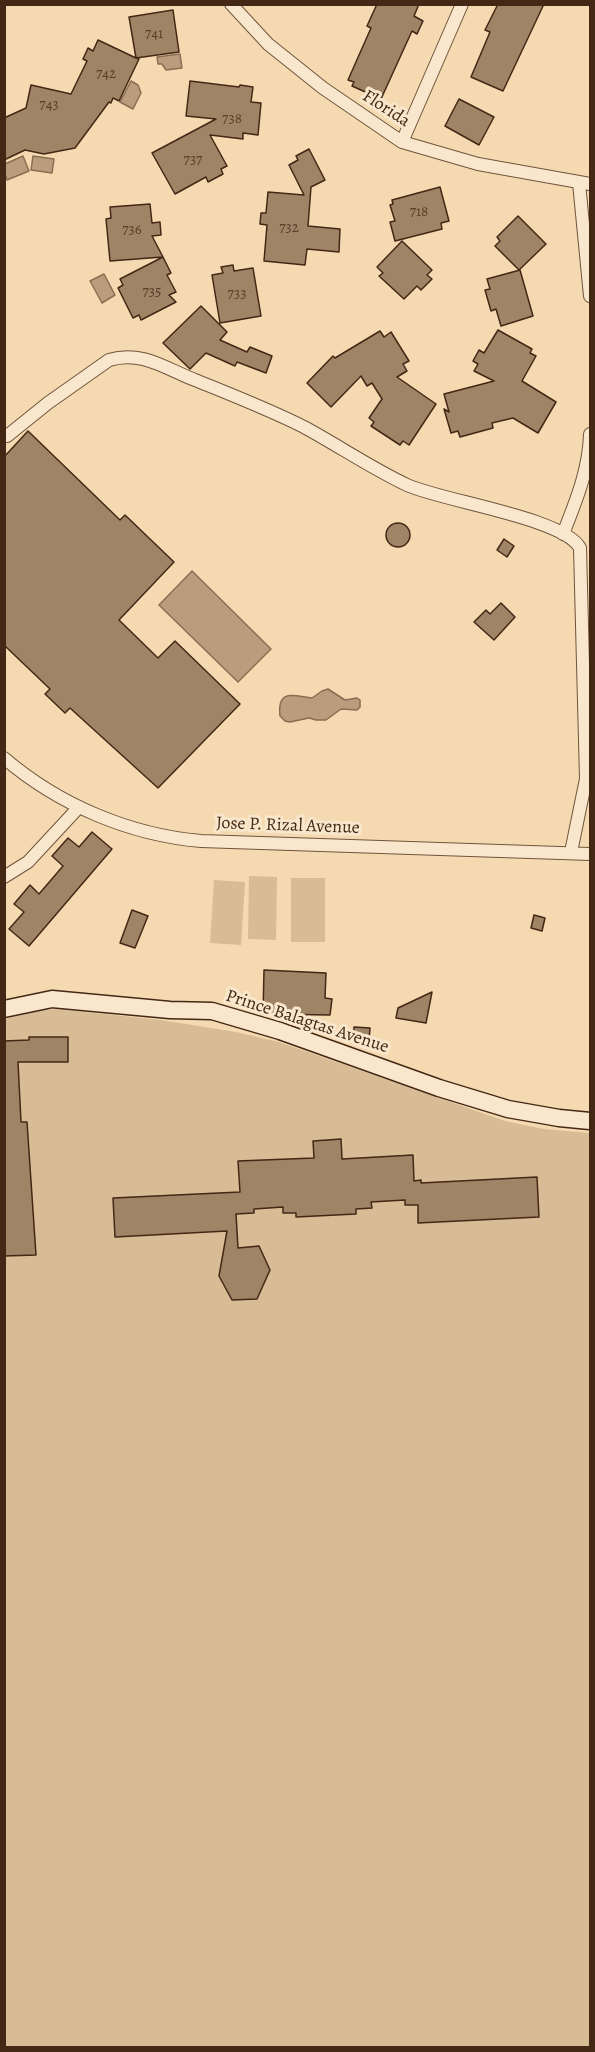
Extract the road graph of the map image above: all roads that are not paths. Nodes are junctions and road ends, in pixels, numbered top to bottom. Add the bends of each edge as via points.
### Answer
1 (231, 4) edge
2 (462, 4) edge
3 (402, 142) junction
4 (585, 183) edge
5 (591, 296) edge
6 (591, 434) edge
7 (7, 436) dead end
8 (563, 534) junction
9 (4, 758) edge
10 (78, 807) junction
11 (571, 852) junction
12 (591, 854) edge
13 (4, 877) edge
14 (4, 1009) edge
15 (591, 1121) edge

1 - 3 street, Florida via 268,44 323,88
2 - 3 street
3 - 4 street, Florida via 478,164
4 - 5 street
6 - 8 street via 583,483
7 - 8 street via 109,360 134,356 260,406 410,486 529,520
8 - 11 street via 580,548 586,779
9 - 10 street, Jose P. Rizal Avenue
10 - 11 street, Jose P. Rizal Avenue via 170,838 201,841
10 - 13 street via 28,862
11 - 12 street, Jose P. Rizal Avenue
14 - 15 main road, Prince Balagtas Avenue via 52,999 212,1011 508,1109

